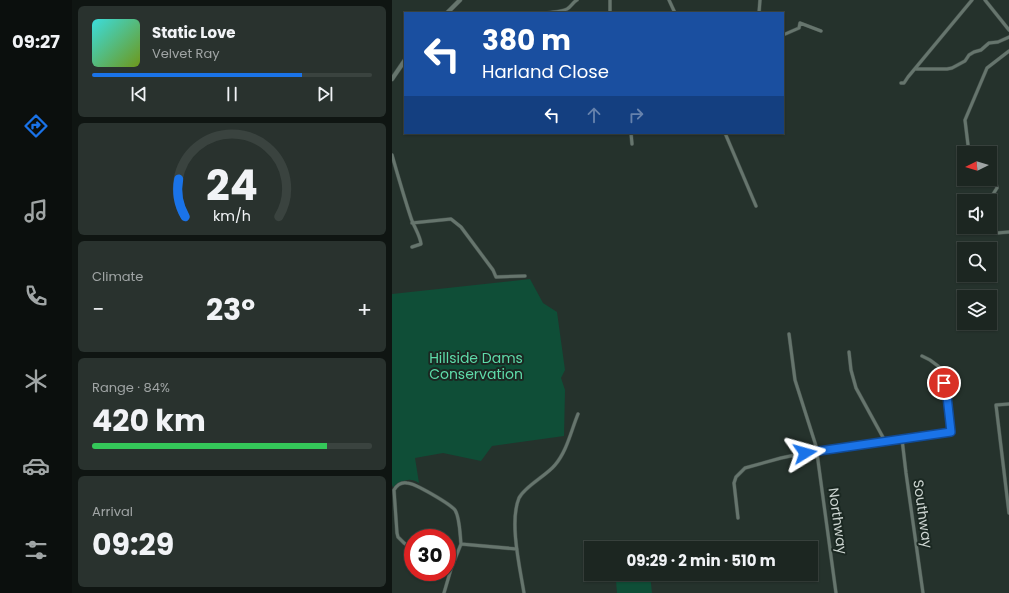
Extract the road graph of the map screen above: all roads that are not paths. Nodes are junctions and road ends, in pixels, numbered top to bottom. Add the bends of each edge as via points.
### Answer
1 (460, 0) edge
2 (577, 0) edge
3 (610, 0) edge
4 (669, 0) edge
5 (760, 0) edge
6 (972, 0) edge
7 (985, 0) edge
8 (448, 12) edge
9 (553, 12) edge
10 (610, 12) edge
11 (675, 12) edge
12 (759, 12) edge
13 (1009, 30) edge
14 (821, 31) dead end
15 (784, 35) edge
16 (1009, 37) edge
17 (1009, 51) edge
18 (404, 61) edge
19 (914, 69) junction
20 (392, 79) edge
21 (901, 83) dead end
22 (631, 134) edge
23 (726, 134) edge
24 (632, 144) dead end
25 (968, 146) edge
26 (392, 155) edge
27 (756, 206) dead end
28 (412, 223) junction
29 (1009, 232) edge
30 (997, 233) edge
31 (412, 247) dead end
32 (525, 276) dead end
33 (789, 334) dead end
34 (849, 352) dead end
35 (922, 356) dead end
36 (1009, 404) edge
37 (578, 414) dead end
38 (902, 438) junction
39 (885, 441) junction
40 (817, 451) junction
41 (1009, 513) edge
42 (738, 518) dead end
43 (404, 543) edge
44 (461, 544) junction
45 (516, 549) junction
46 (456, 554) edge
47 (446, 581) edge
48 (444, 593) edge
49 (524, 593) edge
50 (836, 593) edge
51 (923, 593) edge

1 - 8 street
2 - 9 street via 566,10
3 - 10 street
4 - 11 street
5 - 12 street
6 - 19 street
7 - 13 street
14 - 15 street via 800,23 799,28
16 - 19 street via 989,43 952,68
17 - 25 street via 987,68 965,120
18 - 20 street
19 - 21 street via 904,83
22 - 24 street
23 - 27 street
26 - 28 street
28 - 31 street via 421,244
28 - 32 street via 451,219 462,227 496,277
29 - 30 street
33 - 40 street, Northway via 795,380
34 - 39 street via 856,388
35 - 38 street via 941,370 951,432
36 - 41 street via 996,406
37 - 45 street via 559,459 519,499 515,520
38 - 39 street
38 - 51 street, Southway
39 - 40 street
40 - 42 street via 781,458 742,470 734,485
40 - 50 street, Northway
43 - 44 street via 397,533 394,490 401,484 408,483 434,495 452,508 457,518
44 - 45 street
44 - 46 street
45 - 49 street
47 - 48 street

